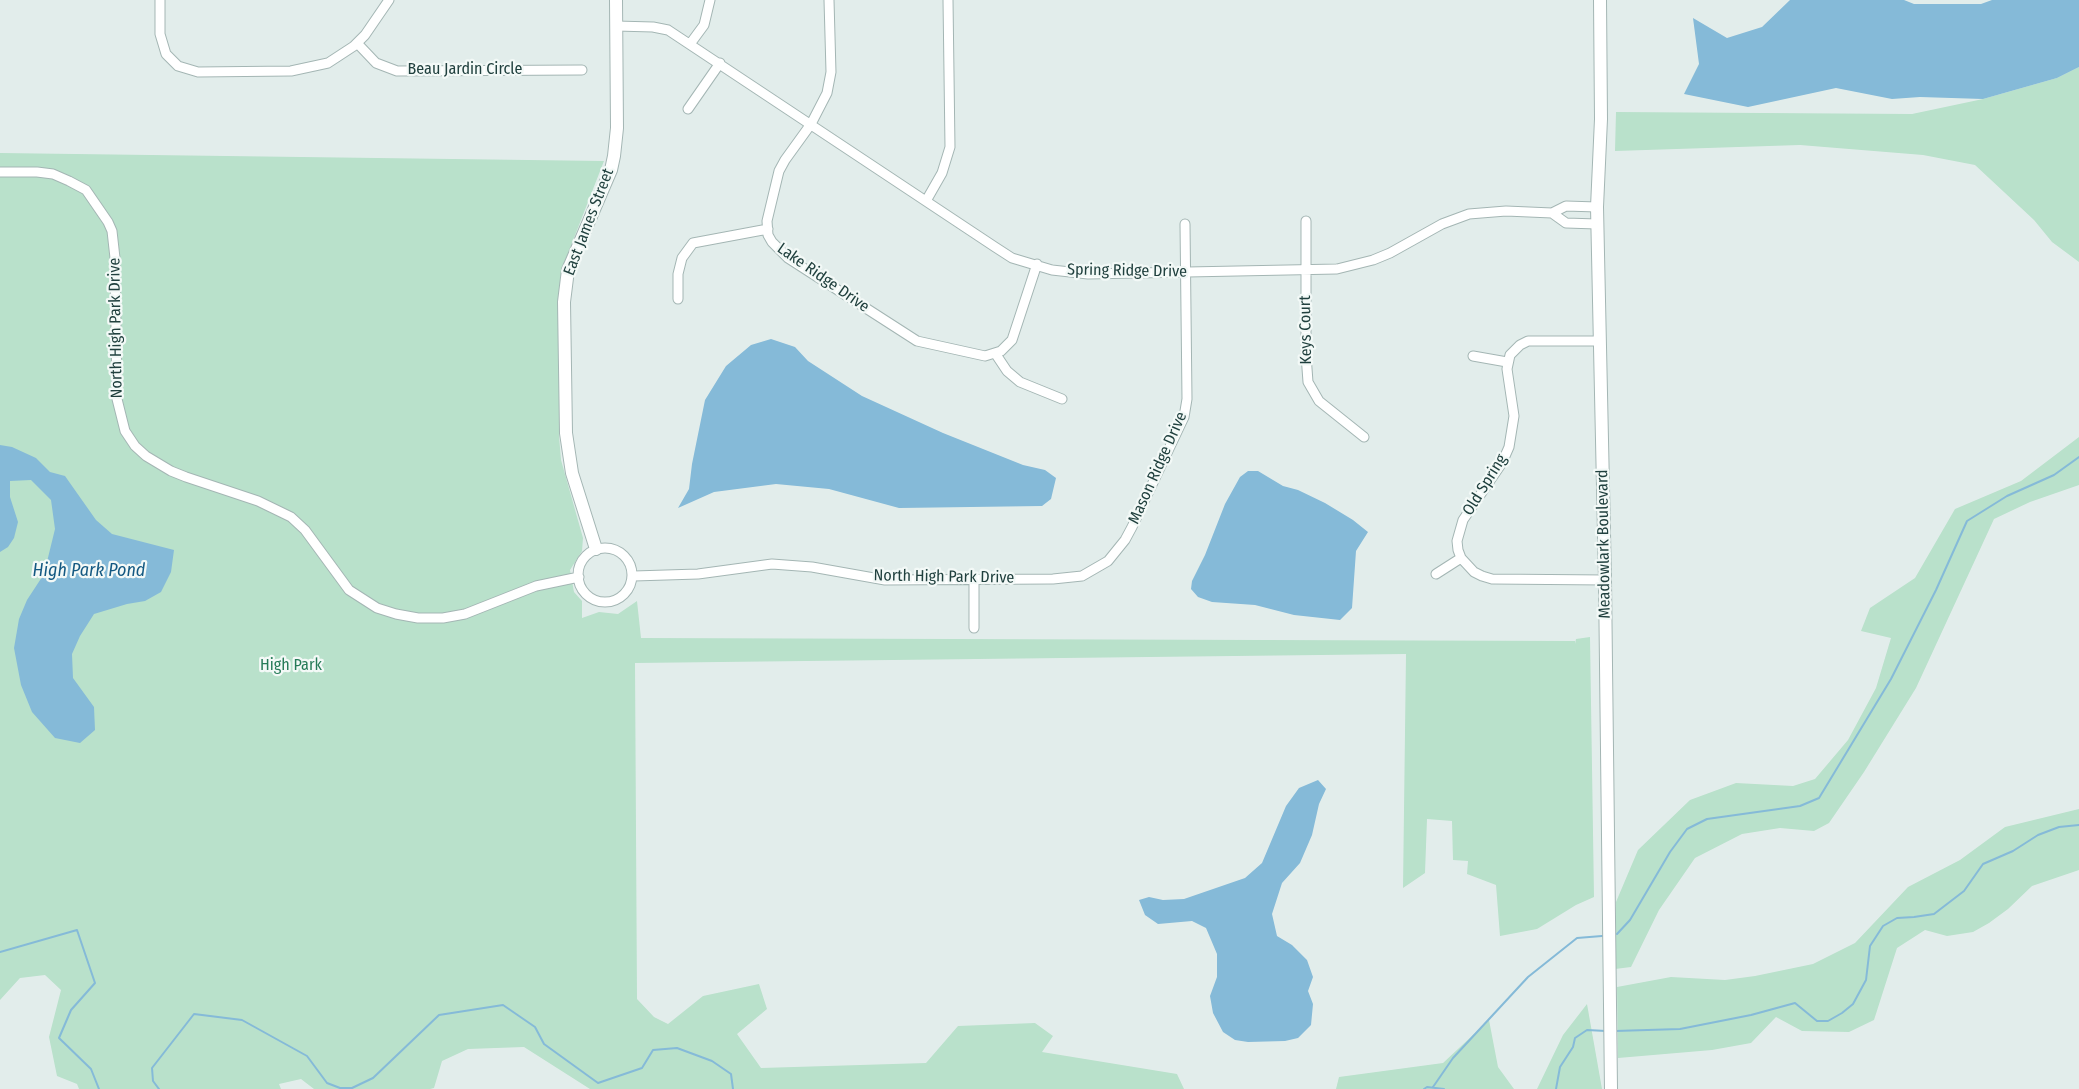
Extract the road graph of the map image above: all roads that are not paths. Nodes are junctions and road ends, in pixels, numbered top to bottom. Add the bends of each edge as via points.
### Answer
1 (160, 0) edge
2 (389, 0) edge
3 (616, 0) edge
4 (710, 0) edge
5 (830, 0) edge
6 (948, 0) edge
7 (1600, 0) edge
8 (616, 26) junction
9 (357, 43) junction
10 (690, 44) junction
11 (720, 63) junction
12 (582, 70) dead end
13 (688, 109) dead end
14 (811, 124) junction
15 (0, 172) edge
16 (926, 201) junction
17 (1597, 207) junction
18 (1552, 213) junction
19 (1306, 221) dead end
20 (1185, 224) dead end
21 (1597, 224) junction
22 (768, 229) junction
23 (1037, 264) junction
24 (1306, 270) junction
25 (1186, 272) junction
26 (678, 299) dead end
27 (1600, 341) junction
28 (995, 353) junction
29 (1473, 356) dead end
30 (1507, 362) junction
31 (1062, 399) dead end
32 (1364, 436) dead end
33 (596, 549) junction
34 (1461, 558) junction
35 (1108, 561) joint
36 (1436, 574) dead end
37 (634, 576) junction
38 (579, 577) junction
39 (974, 579) junction
40 (1605, 580) junction
41 (974, 628) dead end
42 (1611, 1089) edge

1 - 9 street via 161,42 171,60 188,70 291,71 328,63
2 - 9 street
3 - 8 street, East James Street
4 - 10 street via 704,25
5 - 14 street, Lake Ridge Drive via 831,72 827,93
6 - 16 street via 950,147 942,173
7 - 17 street, Meadowlark Boulevard
8 - 10 street, Spring Ridge Drive via 668,30
8 - 33 street, East James Street via 614,156 568,270 564,302 566,434 572,473
9 - 12 street, Beau Jardin Circle via 376,63 397,71
10 - 11 street, Spring Ridge Drive
11 - 13 street
11 - 14 street, Spring Ridge Drive
14 - 16 street, Spring Ridge Drive
14 - 22 street, Lake Ridge Drive via 779,171
15 - 38 street, North High Park Drive via 53,174 69,181 86,190 108,222 115,258 117,399 125,431 146,456 179,474 258,501 291,517 349,590 377,608 396,614 426,618 465,614 536,586
16 - 23 street, Spring Ridge Drive via 1012,258
17 - 18 street, Spring Ridge Drive via 1566,206
17 - 21 street, Meadowlark Boulevard
18 - 21 street, Spring Ridge Drive via 1566,223
18 - 24 street, Spring Ridge Drive via 1469,214 1373,260 1344,268
19 - 24 street, Keys Court
20 - 25 street, Mason Ridge Drive
21 - 27 street, Meadowlark Boulevard
22 - 26 street via 693,243 682,258
22 - 28 street, Lake Ridge Drive via 772,242 788,258 917,340 974,355
23 - 25 street, Spring Ridge Drive via 1052,270 1088,274
23 - 28 street via 1014,335 1008,345
24 - 25 street, Spring Ridge Drive
24 - 32 street, Keys Court via 1308,382 1319,401
25 - 35 street, Mason Ridge Drive via 1184,417 1132,527
27 - 30 street via 1528,341 1513,351
27 - 40 street, Meadowlark Boulevard
28 - 31 street via 1020,382
29 - 30 street
30 - 34 street, Old Spring via 1514,414 1512,436 1502,463 1460,526 1457,541
33 - 37 street via 606,547 622,553
33 - 38 street via 581,561
34 - 36 street
34 - 40 street via 1474,572 1492,579
35 - 39 street, North High Park Drive via 1082,576
37 - 38 street via 622,597 601,603 589,597
37 - 39 street, North High Park Drive via 772,564 885,579
39 - 41 street
40 - 42 street, Meadowlark Boulevard

